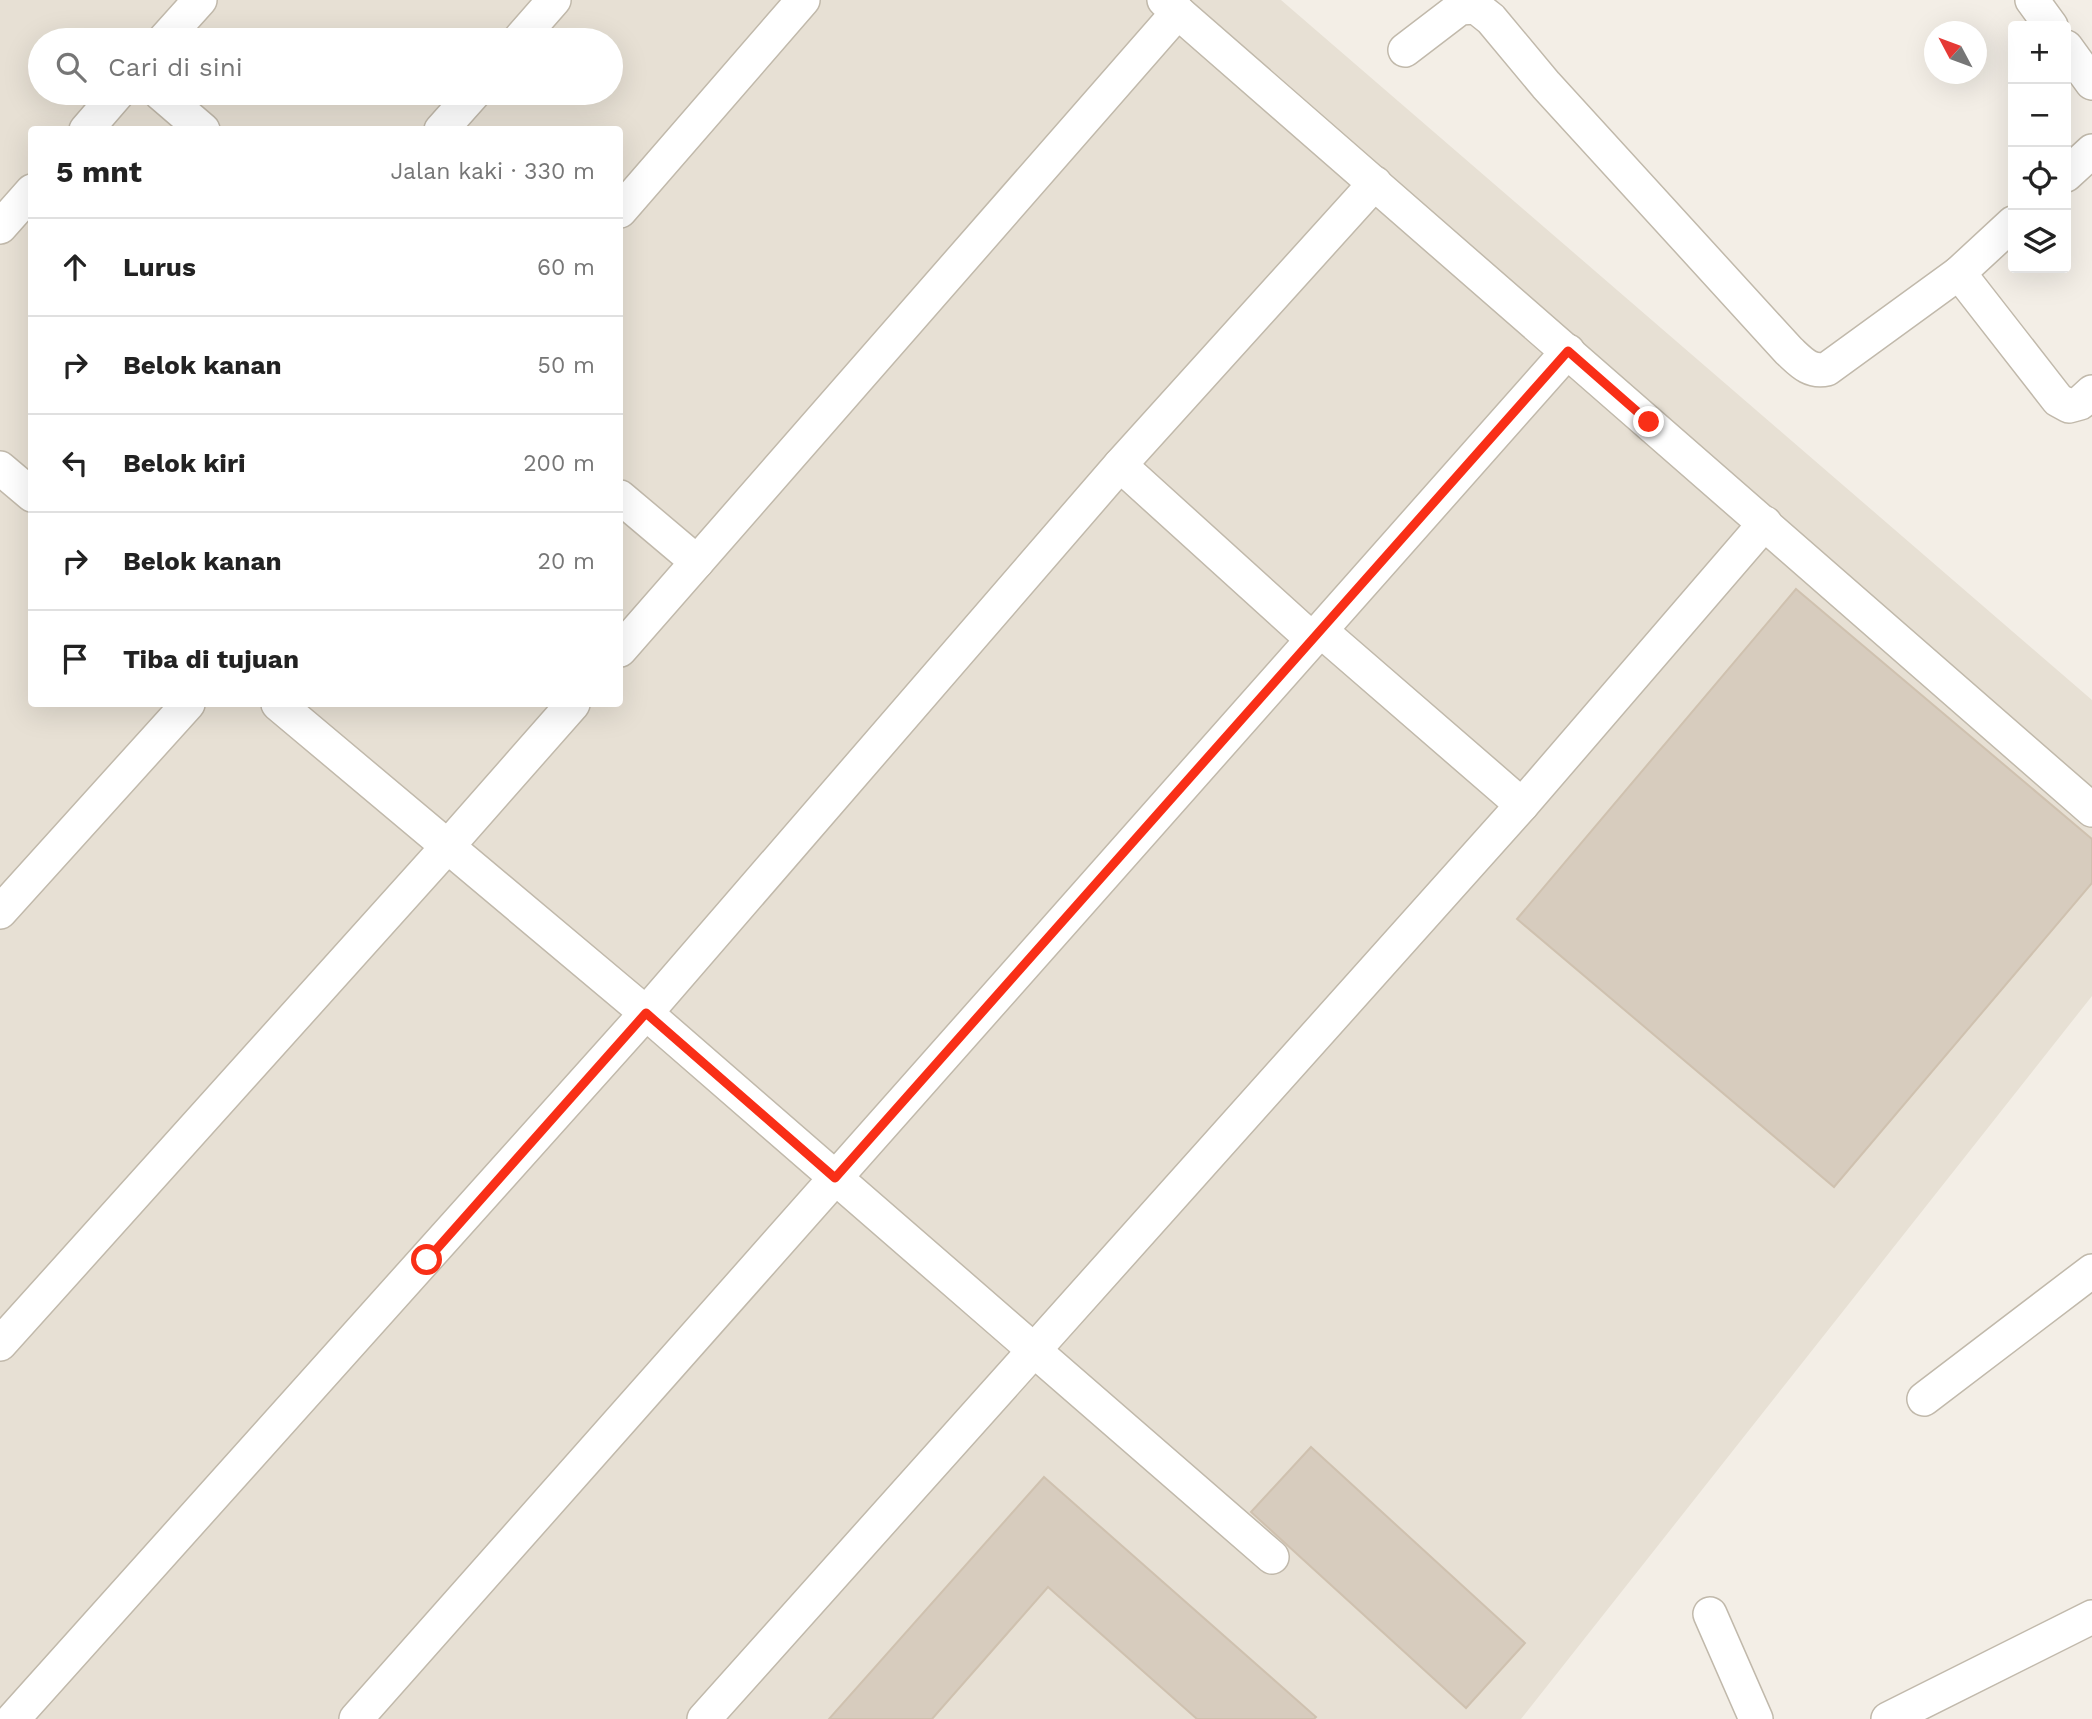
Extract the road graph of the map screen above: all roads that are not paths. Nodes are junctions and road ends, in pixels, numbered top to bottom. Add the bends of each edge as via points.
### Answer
1 (200, 0) edge
2 (554, 0) edge
3 (803, 0) edge
4 (2032, 0) edge
5 (1171, 6) edge
6 (2047, 21) edge
7 (175, 28) edge
8 (530, 28) edge
9 (1405, 50) dead end
10 (2071, 54) edge
11 (2092, 83) edge
12 (108, 105) edge
13 (174, 105) edge
14 (464, 105) edge
15 (89, 126) edge
16 (198, 126) edge
17 (445, 126) edge
18 (2092, 151) edge
19 (2071, 170) edge
20 (1375, 183) junction
21 (28, 196) edge
22 (623, 208) edge
23 (0, 227) edge
24 (2008, 228) edge
25 (1959, 273) junction
26 (1568, 351) junction
27 (2092, 392) edge
28 (1120, 465) junction
29 (0, 468) edge
30 (28, 492) edge
31 (623, 500) edge
32 (1765, 523) junction
33 (697, 562) junction
34 (1316, 635) junction
35 (623, 647) edge
36 (185, 707) edge
37 (282, 707) edge
38 (570, 707) edge
39 (1521, 805) junction
40 (2092, 810) edge
41 (448, 846) junction
42 (0, 912) edge
43 (646, 1013) junction
44 (835, 1178) junction
45 (2092, 1271) edge
46 (0, 1344) edge
47 (1035, 1350) junction
48 (1924, 1399) dead end
49 (1272, 1557) dead end
50 (1710, 1614) dead end
51 (2092, 1617) edge
52 (13, 1719) edge
53 (356, 1719) edge
54 (704, 1719) edge
55 (1756, 1719) edge
56 (1888, 1719) edge

1 - 7 street
2 - 8 street
3 - 22 street
4 - 6 street
5 - 20 street
5 - 33 street
9 - 25 street via 1460,8 1476,7 1789,351 1811,369 1827,369
10 - 11 street
12 - 15 street
13 - 16 street
14 - 17 street
18 - 19 street
20 - 26 street
20 - 28 street
21 - 23 street
24 - 25 street
25 - 27 street via 2063,405 2080,403
26 - 32 street
26 - 34 street
28 - 34 street
28 - 43 street
29 - 30 street
31 - 33 street
32 - 39 street
32 - 40 street
33 - 35 street
34 - 39 street
34 - 44 street
36 - 42 street
37 - 41 street
38 - 41 street
39 - 47 street
41 - 43 street
41 - 46 street
43 - 44 street
43 - 52 street
44 - 47 street
44 - 53 street
45 - 48 street
47 - 49 street
47 - 54 street
50 - 55 street
51 - 56 street

